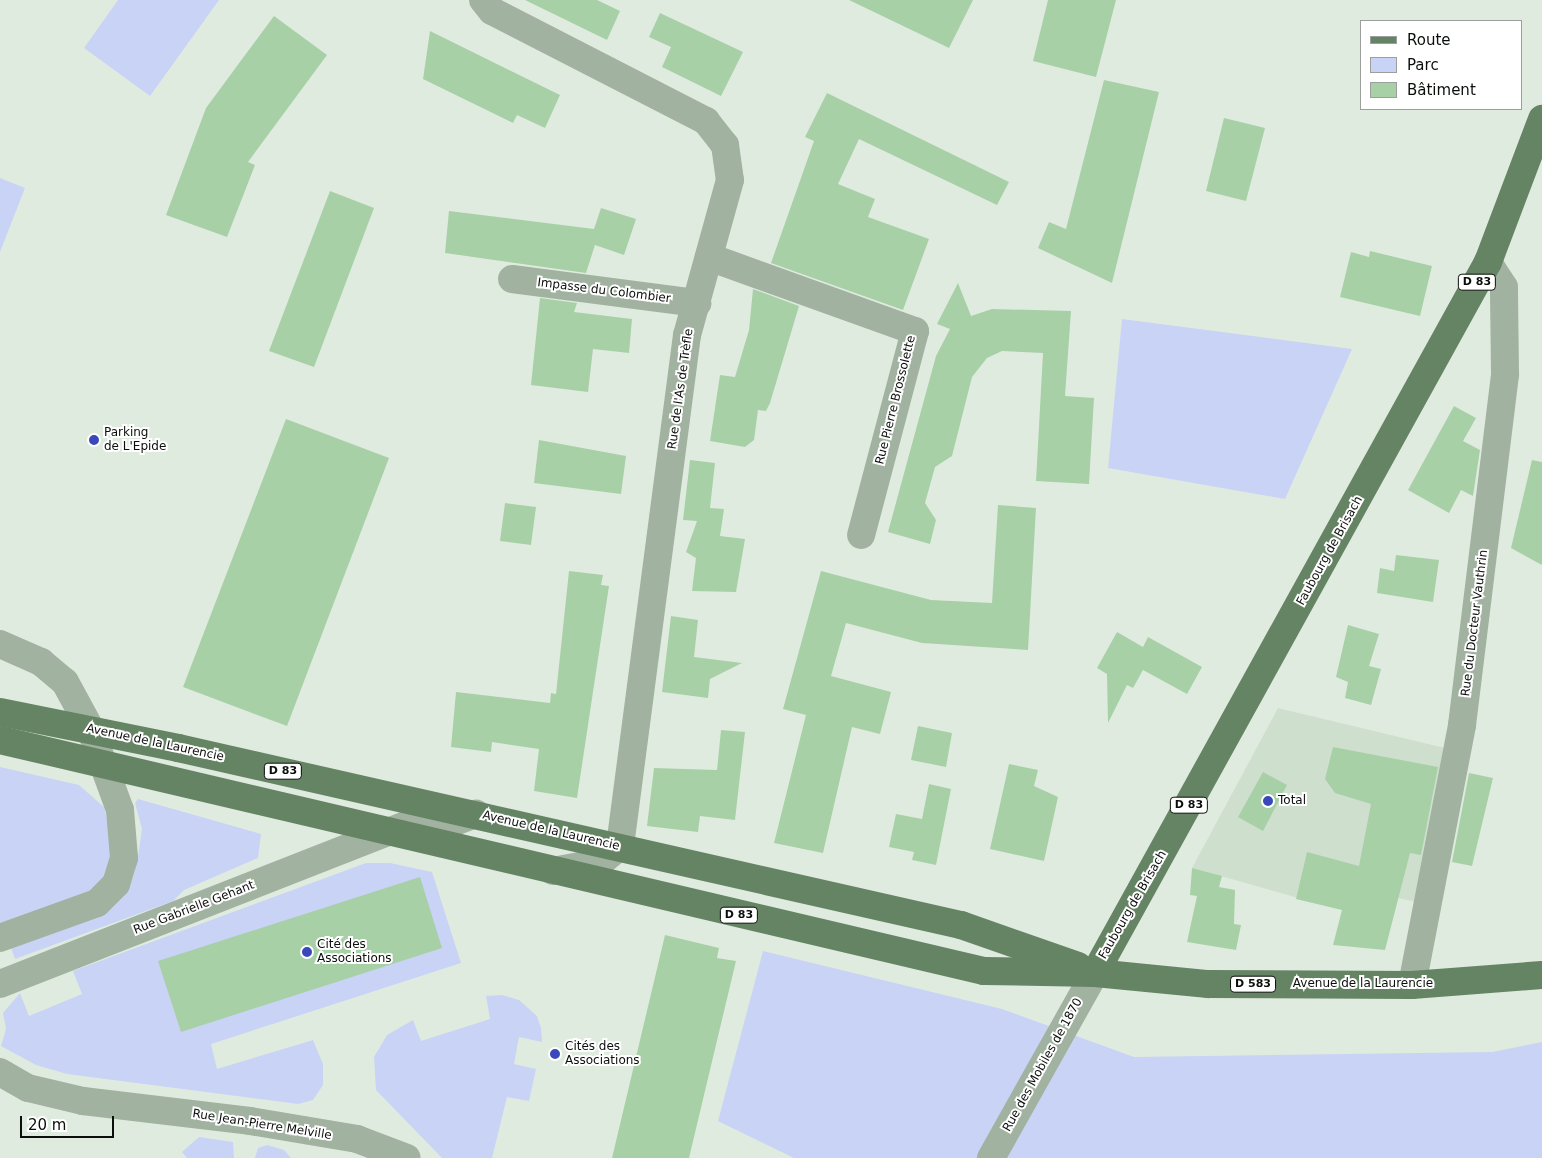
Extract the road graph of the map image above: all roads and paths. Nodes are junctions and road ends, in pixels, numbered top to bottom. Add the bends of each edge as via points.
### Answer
1 (483, 0) edge
2 (1542, 119) edge
3 (709, 257) junction
4 (1488, 262) junction
5 (512, 279) dead end
6 (696, 303) junction
7 (862, 535) dead end
8 (0, 644) edge
9 (0, 712) edge
10 (90, 728) junction
11 (0, 740) edge
12 (102, 762) junction
13 (476, 814) junction
14 (387, 832) junction
15 (620, 846) junction
16 (551, 872) junction
17 (0, 938) edge
18 (1095, 973) junction
19 (1542, 975) edge
20 (0, 984) edge
21 (1412, 985) junction
22 (0, 1072) edge
23 (353, 1149) edge
24 (407, 1158) edge
25 (991, 1158) edge

1 - 3 street, Rue de l'As de Trèfle via 492,11 706,122 725,145 730,180
2 - 4 main road, Faubourg de Brisach / D 83
3 - 6 street, Rue de l'As de Trèfle
3 - 7 street, Rue Pierre Brossolette via 915,331
4 - 18 main road, Faubourg de Brisach / D 83
4 - 21 street, Rue du Docteur Vauthrin via 1504,287 1505,374 1462,725
5 - 6 street, Impasse du Colombier
6 - 15 street, Rue de l'As de Trèfle via 687,335
8 - 10 street via 41,662 65,682
9 - 10 main road, Avenue de la Laurencie / D 83
10 - 12 street
10 - 13 main road, Avenue de la Laurencie / D 83
11 - 12 main road, Avenue de la Laurencie / D 83
12 - 14 main road, Avenue de la Laurencie / D 83
12 - 17 street via 120,810 124,858 116,884 97,903
13 - 14 street, Rue Gabrielle Gehant via 439,828 414,822
13 - 15 main road, Avenue de la Laurencie / D 83
14 - 16 main road, Avenue de la Laurencie / D 83
14 - 20 street, Rue Gabrielle Gehant
15 - 16 street via 601,862
15 - 18 main road, Avenue de la Laurencie / D 83 via 992,933
16 - 18 main road, Avenue de la Laurencie / D 83 via 984,971
18 - 21 main road, Avenue de la Laurencie / D 583 via 1201,983
18 - 25 street, Rue des Mobiles de 1870
19 - 21 main road, Avenue de la Laurencie / D 583
22 - 23 street, Rue Jean-Pierre Melville via 28,1088 83,1101 250,1121
23 - 24 street, Rue Jean-Pierre Melville

